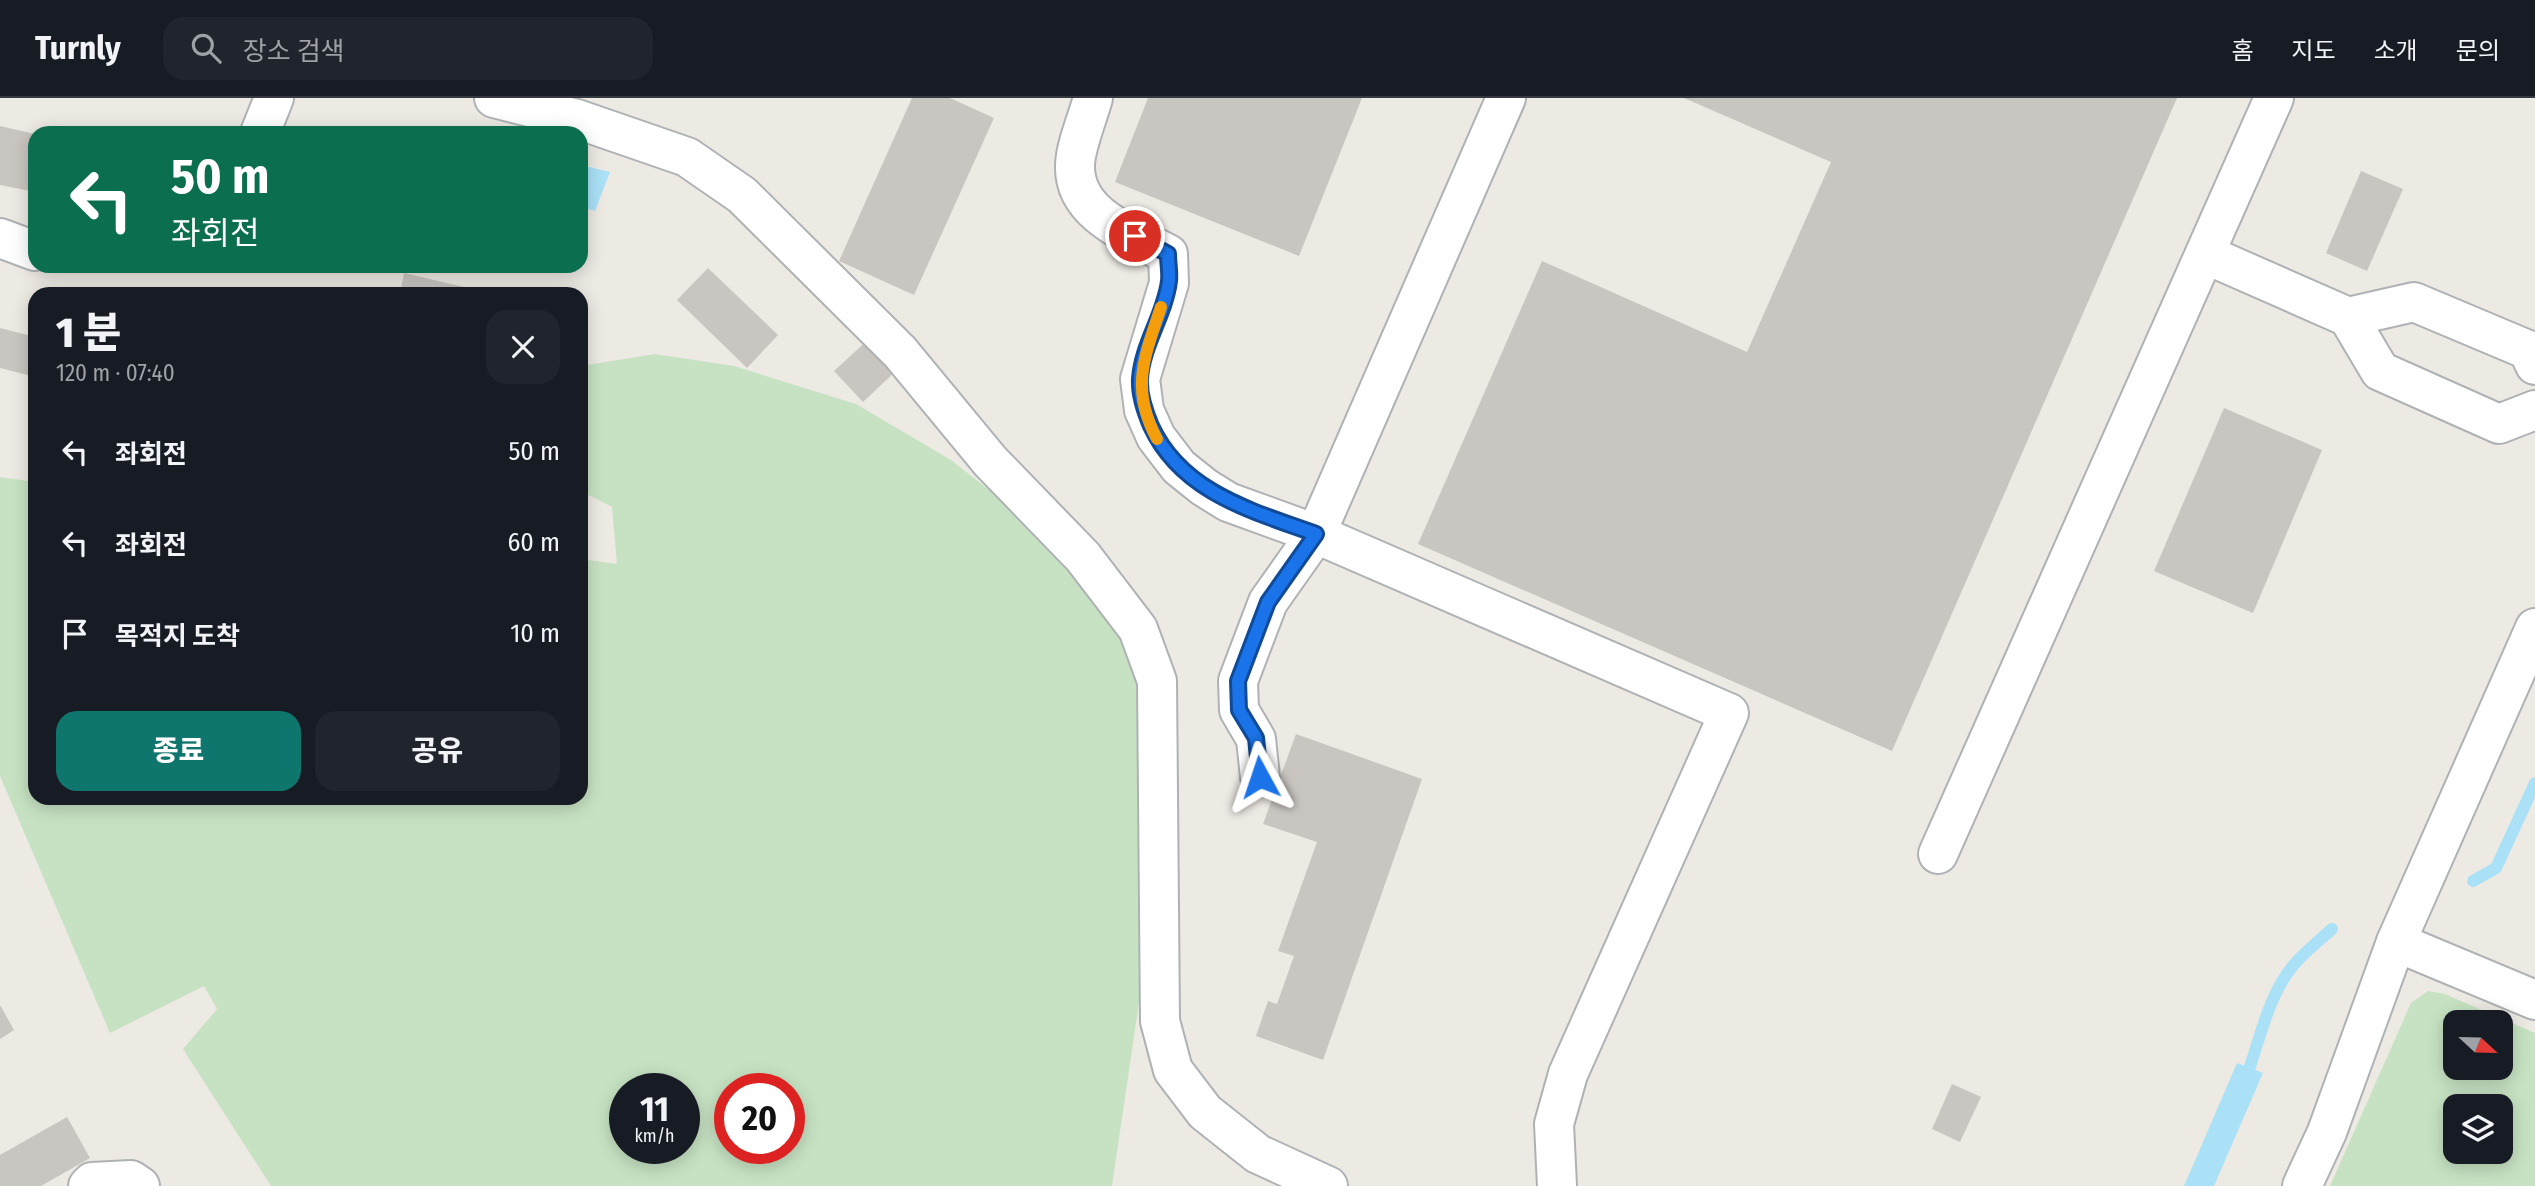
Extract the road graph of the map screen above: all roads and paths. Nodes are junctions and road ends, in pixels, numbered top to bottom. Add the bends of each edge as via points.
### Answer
1 (274, 98) edge
2 (494, 98) edge
3 (1093, 98) edge
4 (1506, 98) edge
5 (2274, 98) edge
6 (263, 126) edge
7 (0, 238) edge
8 (28, 248) edge
9 (2205, 254) junction
10 (2348, 317) junction
11 (2535, 365) edge
12 (2535, 410) edge
13 (1316, 534) junction
14 (2535, 628) edge
15 (1260, 777) dead end
16 (1938, 855) dead end
17 (2396, 942) junction
18 (2535, 1000) edge
19 (88, 1186) edge
20 (140, 1186) edge
21 (1328, 1186) edge
22 (1557, 1186) edge
23 (2302, 1186) edge

1 - 6 street
2 - 21 street via 577,119 687,157 742,195 900,352 990,461 1083,557 1138,629 1157,681 1160,1021 1172,1070 1205,1112 1258,1154
3 - 13 street via 1075,167 1082,194 1097,215 1168,254 1169,283 1140,379 1144,410 1156,438 1203,487 1228,502
4 - 13 street
5 - 9 street
7 - 8 street
9 - 10 street
9 - 16 street
10 - 11 street via 2414,302 2528,350
10 - 12 street via 2379,371 2499,424
13 - 15 street via 1268,602 1238,681 1239,710 1256,738
13 - 22 street via 1729,713 1568,1074 1554,1124
14 - 17 street
17 - 18 street
17 - 23 street via 2327,1132
19 - 20 street via 131,1180

